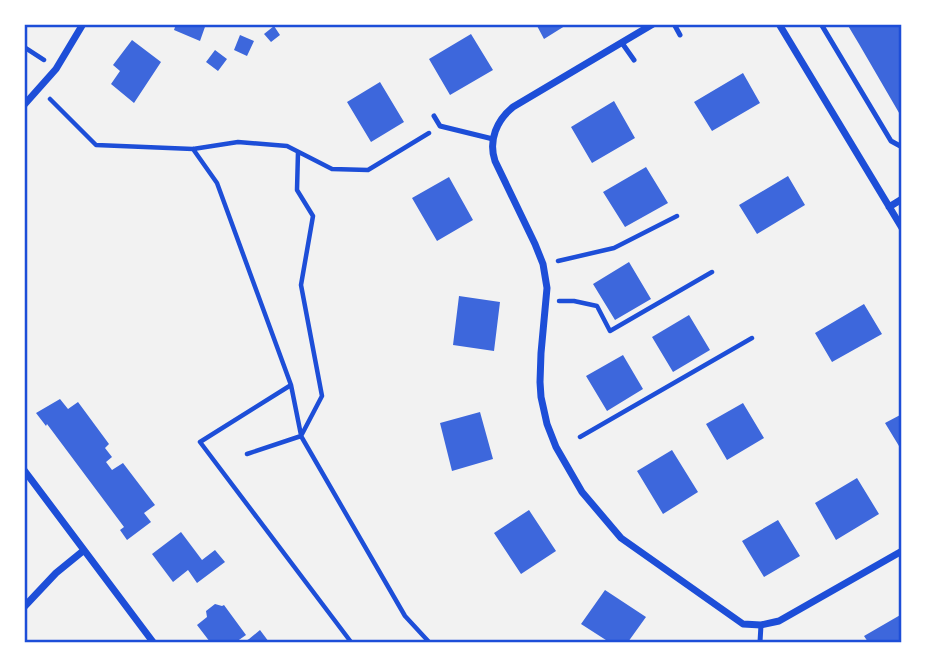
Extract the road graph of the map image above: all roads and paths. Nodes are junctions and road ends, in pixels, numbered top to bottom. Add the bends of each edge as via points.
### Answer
1 (83, 24) edge
2 (653, 24) edge
3 (674, 24) edge
4 (779, 24) edge
5 (821, 24) edge
6 (680, 35) dead end
7 (622, 43) junction
8 (24, 47) edge
9 (634, 60) dead end
10 (57, 69) junction
11 (40, 88) junction
12 (24, 105) edge
13 (434, 116) dead end
14 (440, 126) junction
15 (493, 139) junction
16 (901, 147) edge
17 (193, 149) junction
18 (298, 152) junction
19 (901, 200) edge
20 (889, 207) junction
21 (677, 216) dead end
22 (901, 228) edge
23 (543, 264) junction
24 (712, 272) dead end
25 (546, 301) junction
26 (752, 338) dead end
27 (291, 385) junction
28 (302, 436) junction
29 (580, 438) dead end
30 (247, 454) dead end
31 (24, 470) edge
32 (83, 551) junction
33 (901, 551) edge
34 (24, 607) edge
35 (761, 625) junction
36 (153, 642) edge
37 (351, 642) edge
38 (429, 642) edge
39 (760, 642) edge

1 - 10 street
2 - 7 street
3 - 6 lane
4 - 20 street
5 - 16 lane via 891,141
7 - 9 lane
7 - 15 street via 513,107 502,117
8 - 10 path
10 - 11 street
11 - 12 street
11 - 17 path via 96,145
13 - 14 lane
14 - 15 lane
14 - 18 path via 368,170 332,169
15 - 23 street via 495,161
17 - 18 path via 238,142 287,146
17 - 27 path via 217,183
18 - 28 path via 297,190 313,216 301,285 322,396
19 - 20 street
20 - 22 street
21 - 23 path via 614,248
23 - 25 street
24 - 25 path via 610,331 597,306
25 - 35 street via 541,397 556,447 582,492 621,538 743,624
26 - 29 path
27 - 28 path
27 - 37 path via 200,442
28 - 30 path
28 - 38 path via 405,616
31 - 32 street
32 - 34 street
32 - 36 street
33 - 35 street via 779,621
35 - 39 lane

